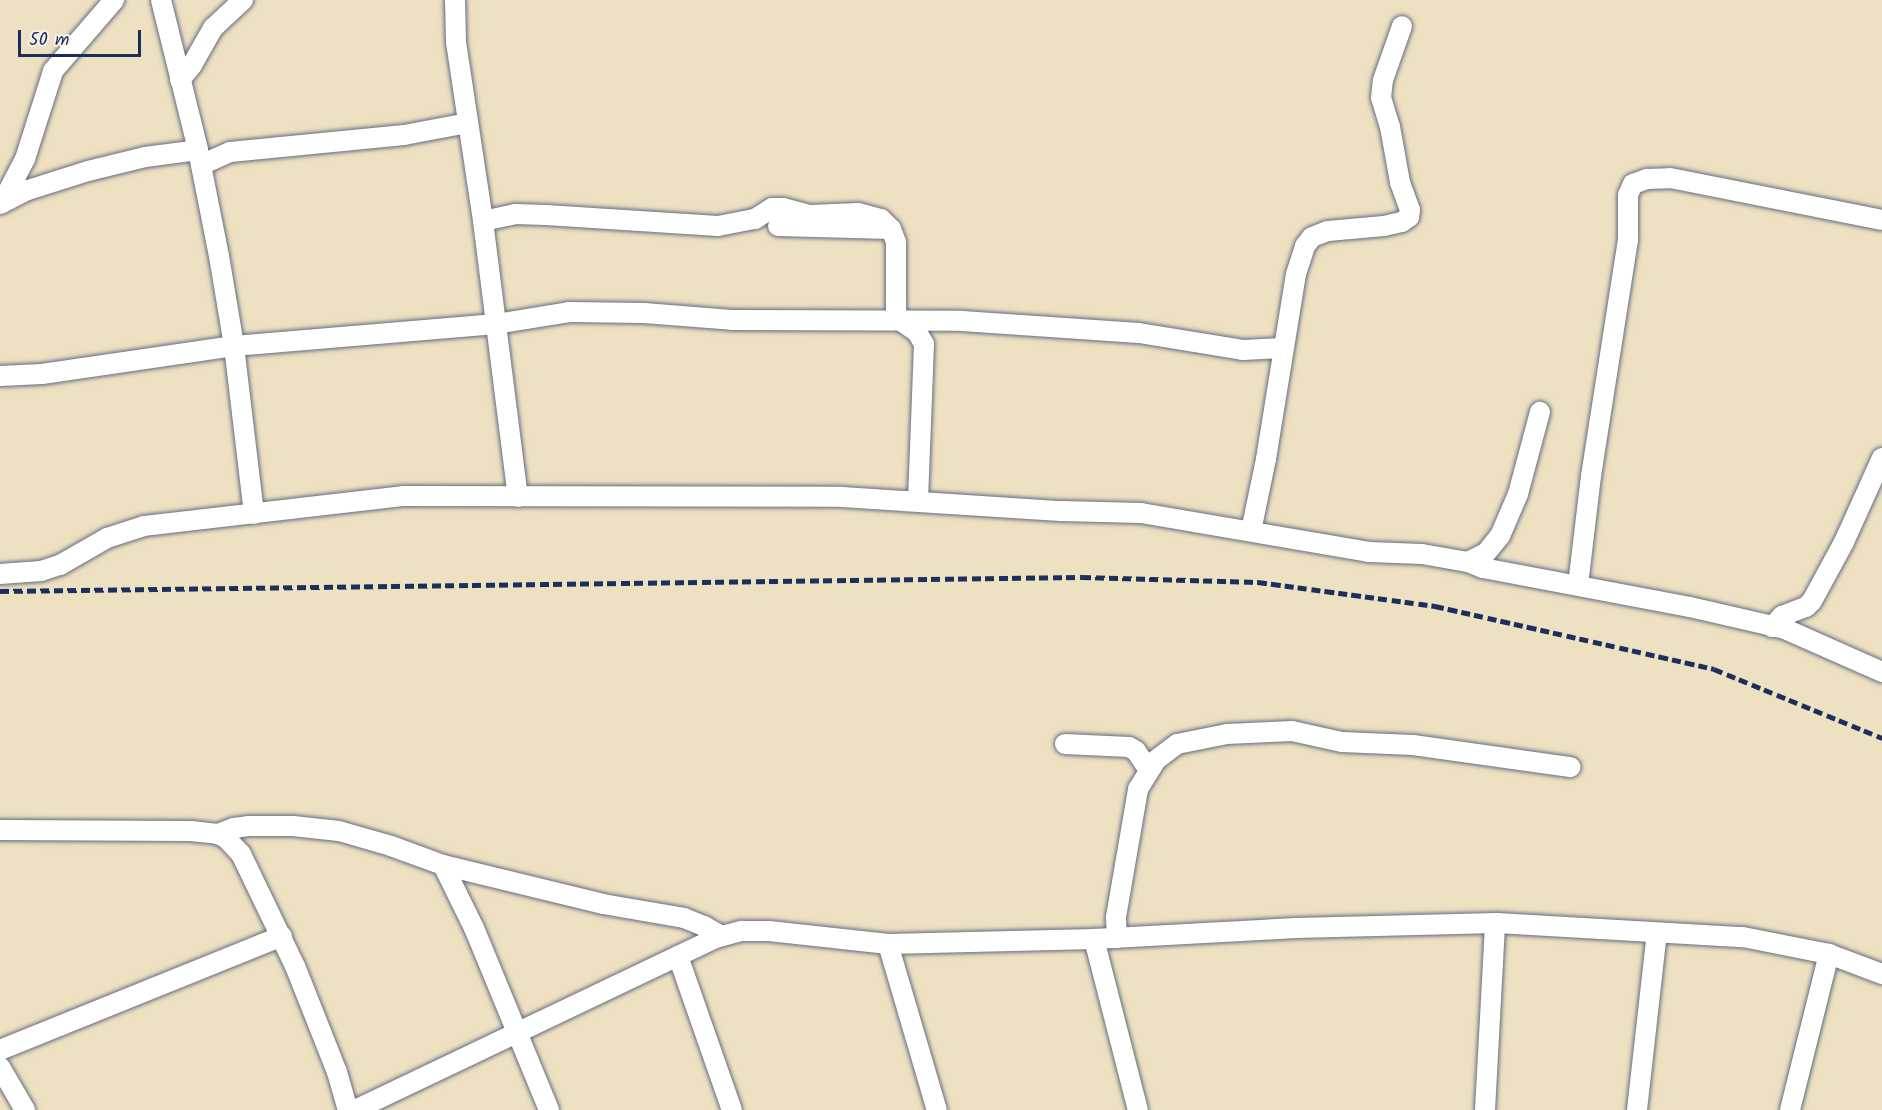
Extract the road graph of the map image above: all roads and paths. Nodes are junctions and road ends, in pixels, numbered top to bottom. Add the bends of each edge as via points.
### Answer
1 (114, 0) edge
2 (161, 0) edge
3 (243, 0) edge
4 (455, 0) edge
5 (1402, 26) dead end
6 (180, 80) junction
7 (468, 123) junction
8 (200, 158) junction
9 (1, 203) edge
10 (1882, 220) edge
11 (483, 221) junction
12 (778, 226) dead end
13 (891, 229) junction
14 (901, 321) junction
15 (496, 324) junction
16 (234, 346) junction
17 (1282, 348) junction
18 (0, 376) edge
19 (1540, 412) dead end
20 (1882, 458) edge
21 (518, 497) junction
22 (918, 501) junction
23 (254, 514) junction
24 (1251, 531) junction
25 (1468, 561) junction
26 (0, 574) edge
27 (1578, 585) junction
28 (1772, 627) junction
29 (1882, 672) edge
30 (1065, 744) dead end
31 (1570, 767) dead end
32 (1149, 770) junction
33 (0, 830) edge
34 (218, 834) junction
35 (443, 865) junction
36 (1495, 923) junction
37 (1657, 933) junction
38 (282, 936) junction
39 (721, 936) junction
40 (1117, 938) junction
41 (1094, 939) junction
42 (888, 944) junction
43 (1829, 954) junction
44 (678, 956) junction
45 (1882, 974) edge
46 (516, 1033) junction
47 (0, 1050) edge
48 (0, 1066) edge
49 (25, 1110) edge
50 (348, 1110) edge
51 (355, 1110) edge
52 (549, 1110) edge
53 (732, 1110) edge
54 (937, 1110) edge
55 (1138, 1110) edge
56 (1485, 1110) edge
57 (1637, 1110) edge
58 (1790, 1110) edge

1 - 9 street via 53,71 25,159
2 - 6 street
3 - 6 street via 213,28
4 - 7 street via 456,42
5 - 17 street via 1383,80 1381,98 1409,217 1384,226 1328,231 1312,237 1296,274
6 - 8 street
7 - 8 street via 404,135
7 - 11 street
8 - 9 street via 145,157 28,190
8 - 16 street
10 - 27 street via 1670,178 1633,184 1628,195 1628,239
11 - 13 street via 515,214 718,226 755,219 772,208 783,208 810,215 874,215
11 - 15 street
12 - 13 street
13 - 14 street via 896,242 895,302
14 - 15 street via 732,320 569,312
14 - 17 street via 962,321 1139,333 1243,350
14 - 22 street via 917,332 924,344
15 - 16 street
15 - 21 street
16 - 18 street via 42,374
16 - 23 street
17 - 24 street
19 - 25 street via 1518,494 1500,536 1486,553
20 - 28 street via 1845,542 1812,601 1782,616
21 - 22 street via 738,494
21 - 23 street via 403,496
22 - 24 street via 1141,513
23 - 26 street via 144,526 106,538 60,565 41,571
24 - 25 street via 1369,552
25 - 27 street via 1483,568
27 - 28 street
28 - 29 street
30 - 32 street via 1129,747
31 - 32 street via 1413,745 1342,742 1292,731 1227,734 1187,741 1168,749
32 - 40 street via 1138,789 1131,816 1116,917
33 - 34 street
34 - 35 street via 248,826 339,831
34 - 38 street via 241,854
35 - 39 street via 684,918
35 - 46 street via 474,928
36 - 37 street
36 - 40 street
36 - 56 street
37 - 43 street via 1743,936
37 - 57 street
38 - 47 street
38 - 50 street via 337,1072
39 - 42 street via 762,930
39 - 44 street
40 - 41 street
41 - 42 street
41 - 55 street
42 - 54 street
43 - 45 street
43 - 58 street
44 - 46 street
44 - 53 street
46 - 51 street
46 - 52 street
48 - 49 street

